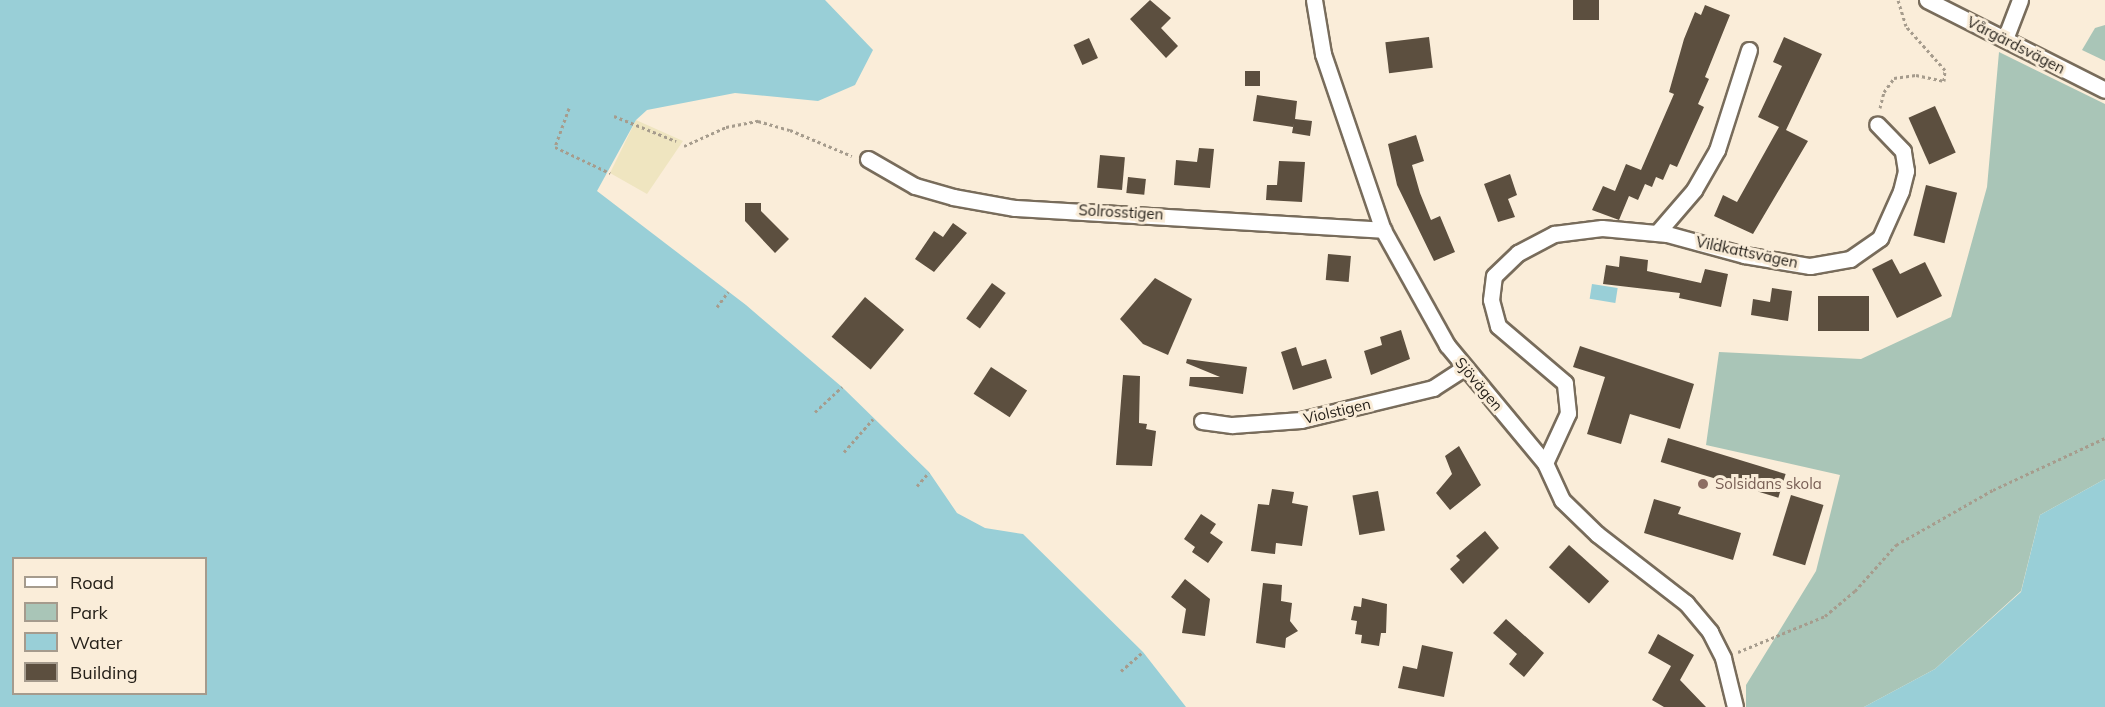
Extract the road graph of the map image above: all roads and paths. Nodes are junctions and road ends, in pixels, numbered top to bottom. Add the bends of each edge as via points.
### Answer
1 (1314, 0) edge
2 (1898, 0) edge
3 (1927, 0) edge
4 (2020, 0) edge
5 (2005, 39) junction
6 (1749, 50) dead end
7 (2105, 90) edge
8 (570, 108) dead end
9 (614, 116) dead end
10 (1877, 124) joint
11 (676, 141) dead end
12 (684, 146) dead end
13 (868, 159) joint
14 (610, 173) dead end
15 (1383, 230) junction
16 (1657, 233) junction
17 (728, 292) dead end
18 (717, 307) dead end
19 (1464, 368) junction
20 (842, 387) dead end
21 (815, 412) dead end
22 (873, 419) dead end
23 (1202, 421) dead end
24 (2105, 438) edge
25 (844, 452) dead end
26 (1545, 463) junction
27 (928, 472) dead end
28 (916, 486) dead end
29 (1143, 652) dead end
30 (1723, 658) junction
31 (1120, 671) dead end
32 (1735, 707) edge

1 - 15 street, Sjövägen via 1323,54
2 - 10 path via 1906,26 1946,70 1944,81 1916,75 1894,78 1884,92
3 - 5 street, Vårgärdsvägen
4 - 5 street
5 - 7 street, Vårgärdsvägen
6 - 16 street via 1717,150 1694,190
8 - 14 path via 555,147
9 - 11 path
10 - 16 street, Vildkattsvägen via 1903,151 1906,171 1902,191 1880,238 1850,259 1810,266 1744,255
12 - 13 path via 726,127 758,121
13 - 15 street, Solrosstigen via 915,186 1015,207
15 - 19 street, Sjövägen
16 - 26 street, Vildkattsvägen via 1602,228 1554,234 1518,253 1494,276 1491,300 1498,326 1565,383 1568,413
17 - 18 path
19 - 23 street, Violstigen via 1433,388 1301,420 1232,425
19 - 26 street, Sjövägen
20 - 21 path
22 - 25 path
24 - 30 path via 1994,490 1896,545 1855,591 1824,616
26 - 30 street, Sjövägen via 1562,500 1597,534 1686,603 1710,632
27 - 28 path
29 - 31 path
30 - 32 street, Sjövägen

